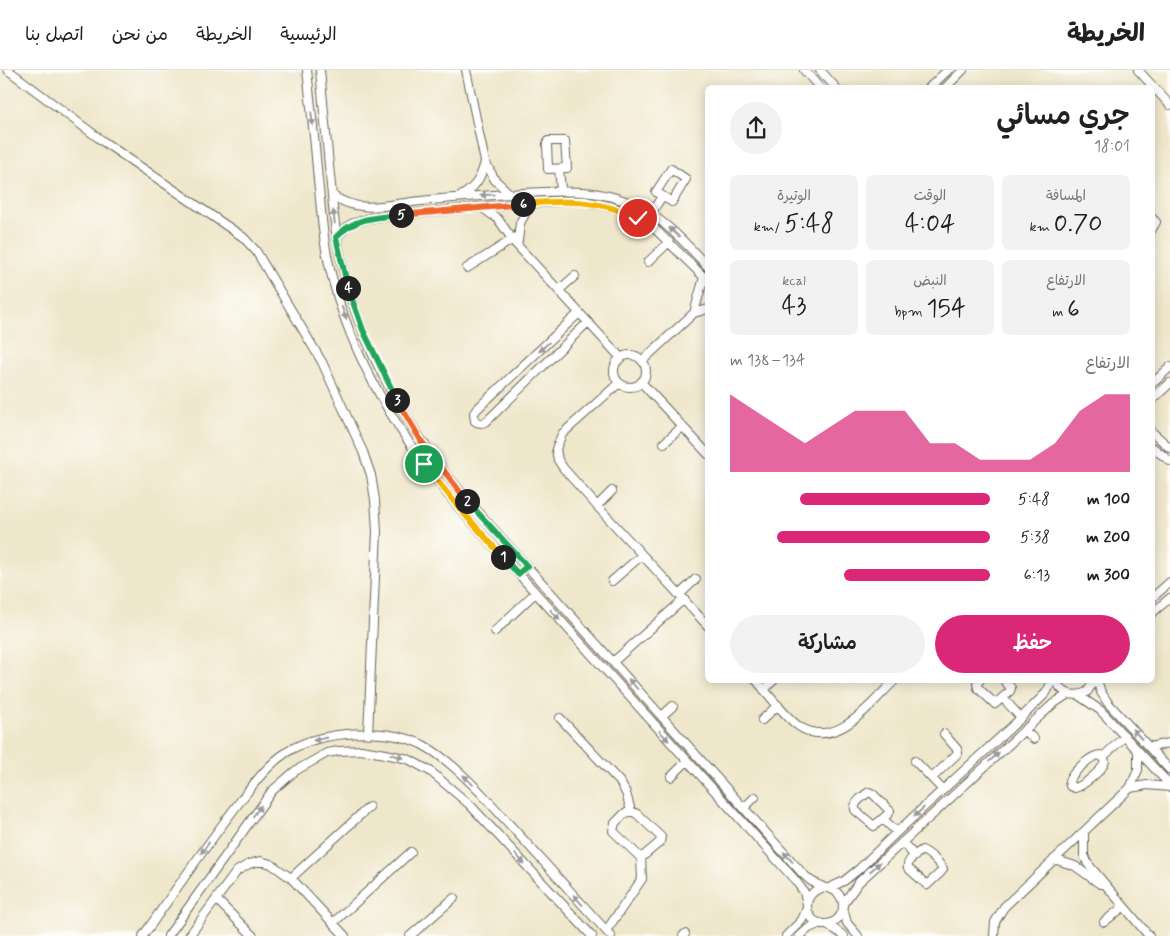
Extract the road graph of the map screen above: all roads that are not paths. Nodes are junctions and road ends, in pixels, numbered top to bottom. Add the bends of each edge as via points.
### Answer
1 (8, 70) edge
2 (308, 70) edge
3 (320, 70) edge
4 (466, 70) edge
5 (804, 70) edge
6 (820, 70) edge
7 (948, 70) edge
8 (963, 70) edge
9 (1138, 70) edge
10 (817, 85) edge
11 (833, 85) edge
12 (931, 85) edge
13 (948, 85) edge
14 (1152, 85) edge
15 (1155, 88) edge
16 (1169, 103) edge
17 (484, 162) junction
18 (559, 169) dead end
19 (561, 190) junction
20 (510, 194) junction
21 (332, 195) junction
22 (460, 196) junction
23 (662, 196) dead end
24 (531, 203) junction
25 (481, 207) junction
26 (369, 208) junction
27 (651, 214) junction
28 (370, 218) junction
29 (336, 237) junction
30 (515, 238) junction
31 (669, 242) junction
32 (648, 262) dead end
33 (705, 264) edge
34 (467, 268) dead end
35 (575, 276) dead end
36 (705, 278) edge
37 (705, 282) edge
38 (559, 290) junction
39 (705, 310) edge
40 (580, 313) junction
41 (694, 313) junction
42 (588, 322) junction
43 (621, 358) junction
44 (642, 361) junction
45 (1170, 367) edge
46 (1155, 381) edge
47 (641, 382) junction
48 (619, 383) junction
49 (1170, 383) edge
50 (1155, 397) edge
51 (682, 427) junction
52 (1155, 435) edge
53 (664, 443) dead end
54 (1170, 448) edge
55 (1155, 449) edge
56 (705, 451) edge
57 (1170, 461) edge
58 (612, 491) dead end
59 (597, 506) junction
60 (642, 554) junction
61 (527, 566) junction
62 (518, 574) junction
63 (696, 579) dead end
64 (612, 581) dead end
65 (1170, 582) edge
66 (535, 593) junction
67 (1155, 595) edge
68 (681, 597) junction
69 (1170, 598) edge
70 (1155, 611) edge
71 (705, 623) edge
72 (495, 631) dead end
73 (614, 662) junction
74 (758, 683) edge
75 (771, 683) edge
76 (892, 683) edge
77 (978, 683) edge
78 (1006, 683) edge
79 (1053, 683) edge
80 (1057, 683) edge
81 (1094, 683) edge
82 (1097, 683) edge
83 (764, 690) junction
84 (1068, 694) junction
85 (1078, 695) junction
86 (1003, 698) junction
87 (1108, 703) junction
88 (778, 705) junction
89 (673, 706) dead end
90 (1100, 710) junction
91 (662, 716) junction
92 (560, 718) dead end
93 (1021, 718) junction
94 (762, 720) dead end
95 (1024, 730) junction
96 (368, 734) junction
97 (944, 734) dead end
98 (1125, 736) junction
99 (1034, 740) dead end
100 (1170, 743) edge
101 (1149, 747) junction
102 (1138, 752) junction
103 (1103, 757) junction
104 (687, 761) junction
105 (915, 761) dead end
106 (1170, 770) edge
107 (670, 777) dead end
108 (932, 778) junction
109 (1170, 786) edge
110 (1130, 788) junction
111 (943, 790) junction
112 (755, 797) dead end
113 (369, 807) dead end
114 (744, 808) junction
115 (631, 811) junction
116 (883, 820) junction
117 (897, 832) junction
118 (1084, 832) junction
119 (902, 842) junction
120 (411, 852) dead end
121 (914, 856) junction
122 (641, 858) junction
123 (1054, 859) junction
124 (291, 878) junction
125 (1104, 884) junction
126 (827, 888) junction
127 (454, 898) dead end
128 (216, 899) junction
129 (807, 906) junction
130 (843, 906) junction
131 (1123, 907) junction
132 (1104, 922) dead end
133 (333, 923) junction
134 (824, 924) junction
135 (609, 934) edge
136 (854, 935) edge
137 (143, 936) edge
138 (168, 936) edge
139 (189, 936) edge
140 (253, 936) edge
141 (345, 936) edge
142 (410, 936) edge
143 (592, 936) edge
144 (786, 936) edge
145 (800, 936) edge
146 (844, 936) edge
147 (994, 936) edge
148 (1149, 936) edge

1 - 96 street via 104,142 248,241 322,362 368,465 375,500 377,530
2 -> 62 street via 328,256 343,311 362,360 394,421 424,464
3 - 21 street
4 - 17 street
5 - 10 street
6 - 11 street
7 - 12 street
8 - 13 street
9 - 14 street
15 - 16 street
17 - 20 street via 495,180
17 - 22 street via 477,183
18 - 19 street
19 - 20 street
19 - 27 street via 607,195
20 -> 22 street
21 - 26 street via 349,204
29 -> 21 street
22 - 26 street
23 - 27 street
24 - 25 street
24 - 30 street
24 - 31 street via 579,201 612,207 653,227
25 - 28 street
25 - 30 street via 498,219
26 - 28 street
33 -> 27 street
28 - 29 street via 351,224
29 - 61 street via 355,310 383,374 408,420 453,484
30 - 34 street
30 - 38 street via 520,248
31 - 32 street
31 - 36 street
35 - 38 street
37 - 41 street
38 - 40 street
39 - 41 street
40 - 42 street
40 -> 42 street via 477,409 475,420 479,423 487,421
41 - 44 street
42 - 43 street
43 - 44 street via 632,355
43 - 48 street via 614,372
44 - 47 street via 646,372
45 - 46 street
47 - 48 street via 630,387
47 - 51 street
48 - 59 street via 562,434 557,444 556,455 560,465
49 - 50 street
51 - 53 street
51 - 56 street
52 - 54 street
55 - 57 street
58 - 59 street
59 - 60 street
60 - 64 street
60 - 68 street
61 - 62 street
61 - 73 street
62 - 66 street
63 - 68 street
65 - 67 street
66 - 72 street
66 -> 104 street
68 - 71 street
68 - 73 street
69 - 70 street
91 -> 73 street
74 - 83 street
75 - 83 street
76 - 88 street via 847,726 828,733 802,728
77 - 86 street via 977,687 992,702 996,704
78 - 86 street via 1011,689
79 - 93 street
80 - 84 street
81 - 85 street via 1087,692
82 - 87 street
83 - 88 street
84 - 85 street
84 - 95 street
85 - 90 street
86 - 93 street
87 - 90 street
101 -> 87 street
88 - 94 street
89 - 91 street
90 - 98 street
91 - 114 street
92 - 115 street via 620,782
93 - 111 street
95 - 99 street
119 -> 95 street
135 -> 96 street via 460,772 422,745 396,737
96 -> 137 street via 306,742 273,763 227,818
97 - 108 street via 957,748 958,754
98 - 102 street
98 - 103 street
100 - 101 street
101 - 106 street
102 - 109 street
102 - 110 street via 1138,770
103 - 103 street via 1095,756 1071,776 1070,786 1080,787 1103,767
104 - 107 street
104 - 129 street via 800,886
105 - 108 street
108 - 111 street
109 - 110 street
110 - 118 street
111 -> 117 street
112 - 114 street
113 - 124 street
126 -> 114 street via 807,878
115 - 122 street via 624,814 613,829
115 - 122 street via 661,839
116 - 116 street via 890,809 872,792 855,804 856,810 872,826
116 - 117 street
117 - 126 street via 852,876
118 - 123 street
118 - 125 street via 1086,860
119 - 121 street
130 -> 119 street via 859,882
120 - 133 street
121 - 121 street via 907,867 924,883 928,884 941,872 942,867 924,851
122 - 135 street via 642,879
123 - 125 street via 1075,866
123 - 147 street via 1000,911
124 - 128 street via 272,864 260,861 248,864 237,871
124 - 133 street
125 - 131 street
126 - 129 street via 813,893
126 - 130 street via 837,892
127 - 142 street
128 - 139 street
128 - 140 street
129 - 134 street via 810,916
129 - 144 street via 802,920
130 - 134 street via 837,919
130 - 136 street
131 - 132 street
131 - 148 street
133 - 141 street
134 - 145 street via 809,928
134 - 146 street
138 -> 143 street via 272,791 295,771 327,753 361,750 408,759 430,771 470,805

